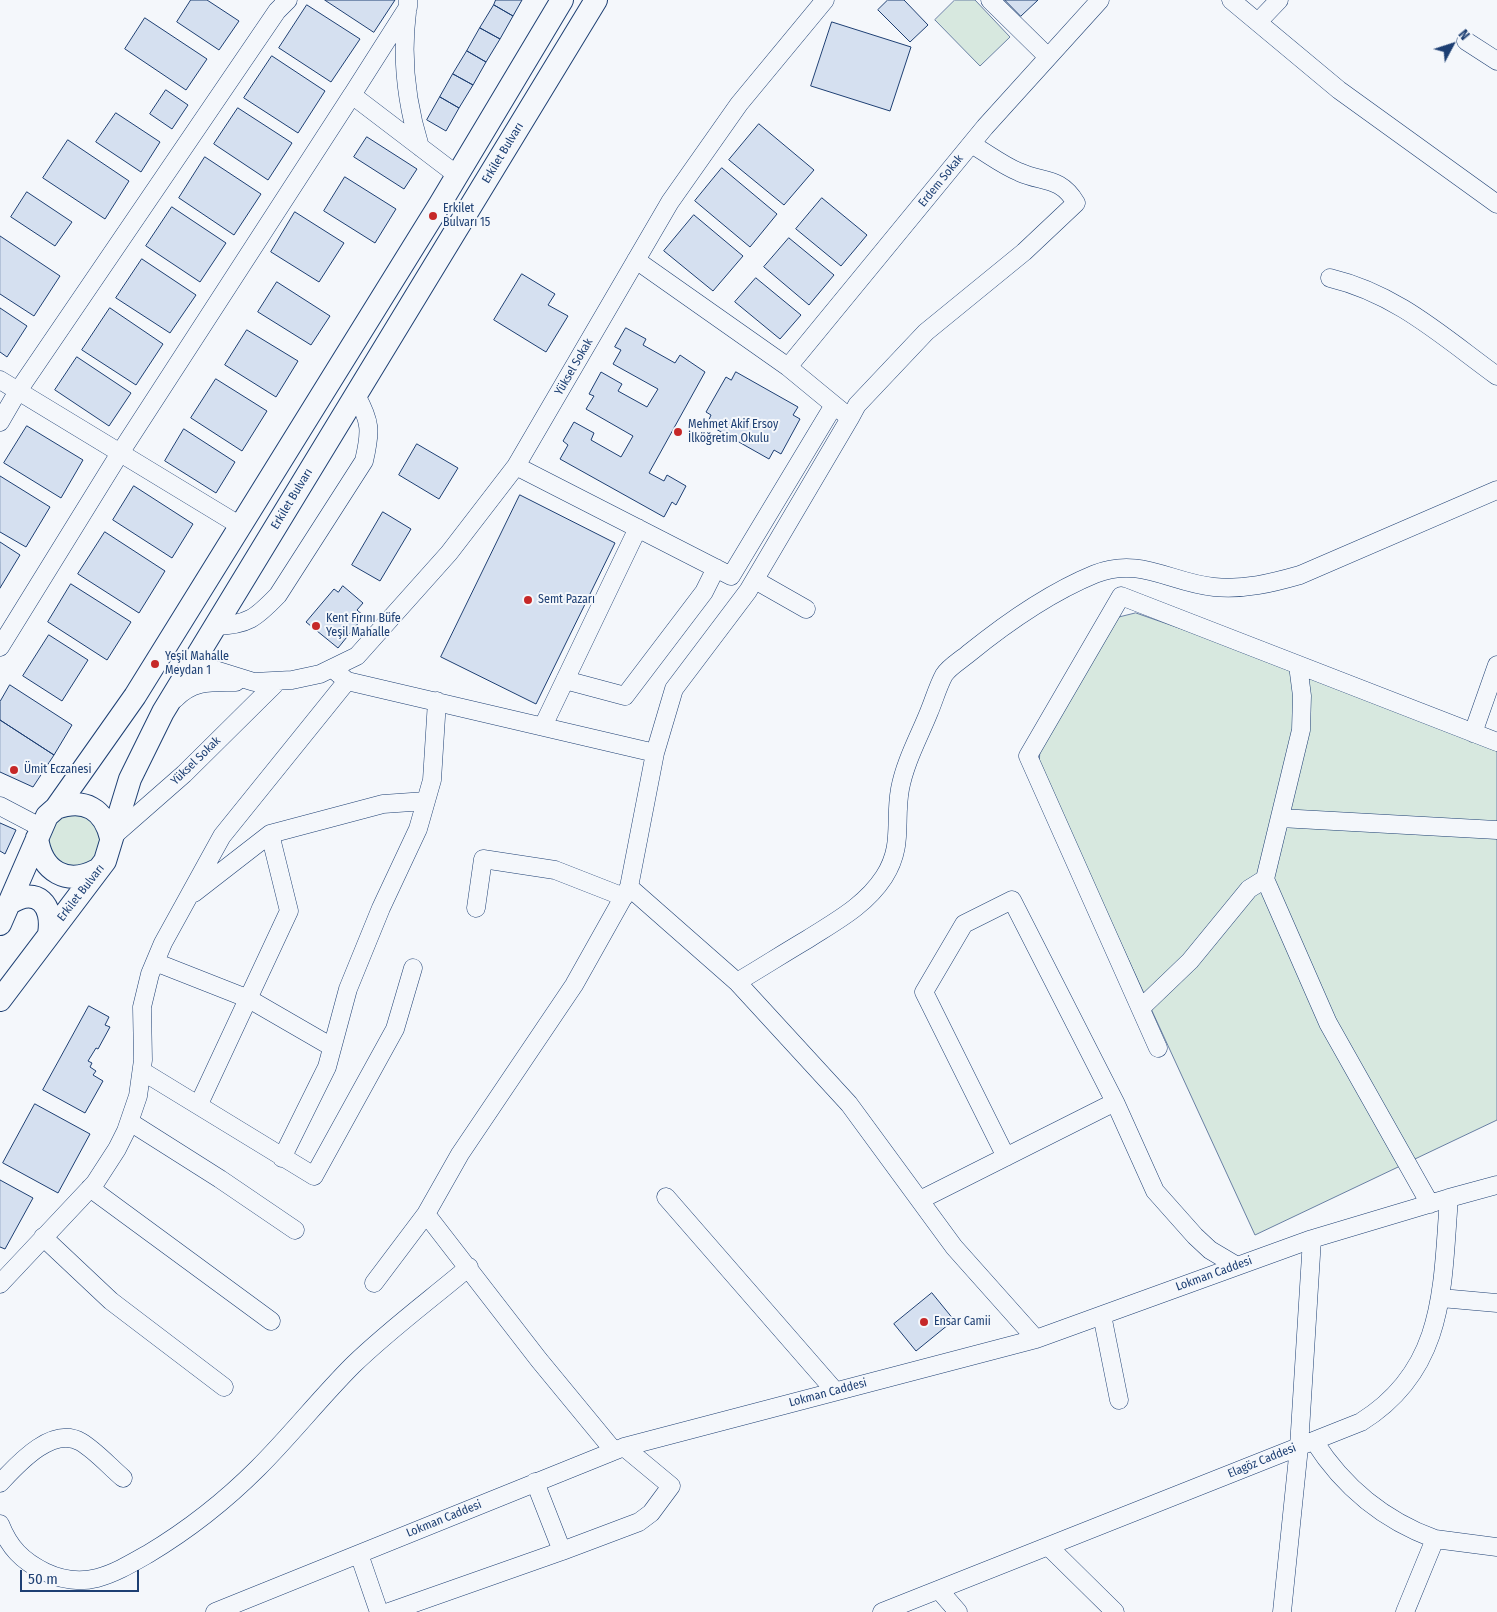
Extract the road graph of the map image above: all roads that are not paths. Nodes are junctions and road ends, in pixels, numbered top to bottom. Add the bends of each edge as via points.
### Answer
1 (288, 0) edge
2 (562, 0) edge
3 (596, 0) edge
4 (825, 0) edge
5 (990, 0) edge
6 (1100, 0) edge
7 (1231, 0) edge
8 (1279, 0) edge
9 (408, 3) edge
10 (1258, 22) junction
11 (1466, 40) dead end
12 (1048, 57) junction
13 (1497, 61) edge
14 (352, 95) junction
15 (971, 144) junction
16 (420, 147) junction
17 (457, 175) junction
18 (1497, 204) edge
19 (636, 260) junction
20 (1330, 278) dead end
21 (788, 367) junction
22 (1497, 376) edge
23 (0, 380) edge
24 (18, 391) junction
25 (356, 395) junction
26 (834, 405) junction
27 (850, 418) junction
28 (0, 422) edge
29 (120, 453) junction
30 (516, 466) junction
31 (1497, 490) edge
32 (239, 525) junction
33 (638, 528) junction
34 (716, 568) junction
35 (755, 580) junction
36 (806, 608) dead end
37 (215, 626) junction
38 (0, 646) edge
39 (193, 663) junction
40 (1298, 665) junction
41 (333, 669) junction
42 (1496, 669) edge
43 (565, 680) junction
44 (278, 681) junction
45 (347, 681) junction
46 (254, 682) junction
47 (437, 702) junction
48 (163, 712) junction
49 (543, 726) junction
50 (1473, 733) junction
51 (1497, 742) edge
52 (654, 753) junction
53 (426, 801) junction
54 (0, 806) edge
55 (56, 808) junction
56 (1280, 818) junction
57 (1497, 830) edge
58 (39, 833) junction
59 (270, 834) junction
60 (111, 838) junction
61 (97, 870) junction
62 (1265, 879) junction
63 (627, 892) junction
64 (187, 898) junction
65 (10, 904) junction
66 (476, 908) dead end
67 (0, 924) edge
68 (49, 934) junction
69 (155, 962) junction
70 (413, 968) dead end
71 (737, 982) junction
72 (248, 999) junction
73 (0, 1000) edge
74 (1141, 1008) junction
75 (332, 1047) junction
76 (1158, 1048) dead end
77 (142, 1071) junction
78 (1115, 1102) junction
79 (199, 1104) junction
80 (130, 1122) junction
81 (1006, 1157) junction
82 (282, 1158) junction
83 (1497, 1185) edge
84 (90, 1188) junction
85 (666, 1197) dead end
86 (1449, 1198) junction
87 (920, 1200) junction
88 (1430, 1204) junction
89 (426, 1214) junction
90 (295, 1230) dead end
91 (43, 1237) junction
92 (1312, 1239) junction
93 (1237, 1266) junction
94 (469, 1267) junction
95 (374, 1283) dead end
96 (0, 1284) edge
97 (1441, 1298) junction
98 (1497, 1303) edge
99 (1102, 1315) junction
100 (271, 1321) dead end
101 (1036, 1339) junction
102 (224, 1387) dead end
103 (835, 1391) junction
104 (1119, 1400) dead end
105 (1306, 1444) junction
106 (619, 1449) junction
107 (122, 1478) dead end
108 (535, 1482) junction
109 (0, 1483) edge
110 (0, 1524) edge
111 (1436, 1539) junction
112 (1049, 1547) junction
113 (1497, 1547) edge
114 (562, 1551) junction
115 (359, 1554) junction
116 (939, 1590) junction
117 (215, 1612) edge
118 (379, 1612) edge
119 (389, 1612) edge
120 (882, 1612) edge
121 (958, 1612) edge
122 (1115, 1612) edge
123 (1282, 1612) edge
124 (1405, 1612) edge

1 - 24 street via 277,11
2 - 17 main road
3 - 25 main road, Erkilet Bulvarı
4 - 19 street, Yüksel Sokak via 703,152
5 - 12 street
6 - 12 street, Erdem Sokak
7 - 10 street
8 - 10 street
9 - 14 street
9 - 16 street via 404,40 405,83
10 - 18 street via 1340,90
11 - 13 street
12 - 15 street, Erdem Sokak
14 - 16 street
14 - 29 street
15 - 21 street, Erdem Sokak
15 - 27 street via 1020,172 1052,180 1069,192 1076,203 1024,252 926,332 857,405
16 - 17 street
17 - 32 main road
19 - 21 street
19 - 30 street, Yüksel Sokak
20 - 22 street via 1392,300
21 - 26 street
23 - 24 street
24 - 28 street
24 - 29 street
25 - 37 main road, Erkilet Bulvarı
25 - 37 street via 368,415 370,438 364,461 278,595 260,614 238,626
26 - 27 street
26 - 34 street via 731,576
27 - 35 street
29 - 32 street
29 - 38 street
30 - 33 street
30 - 41 street, Yüksel Sokak via 449,553 357,656
31 - 71 street via 1282,580 1247,587 1214,587 1153,570 1124,568 1085,579 1025,613 982,642 945,674 902,778 898,844 891,865 878,886 849,913
32 - 55 main road via 135,696
33 - 34 street
33 - 43 street
34 - 43 street via 704,592 625,696
35 - 36 street
35 - 52 street via 674,689
37 - 39 main road, Erkilet Bulvarı
39 - 46 street, Yüksel Sokak
39 - 48 main road, Erkilet Bulvarı
40 - 50 street
40 - 56 street via 1302,696 1301,730
40 - 74 street via 1121,596 1028,756
41 - 44 street, Yüksel Sokak
41 - 45 street
42 - 50 street
43 - 49 street
44 - 46 street, Yüksel Sokak
44 - 60 street, Yüksel Sokak via 184,774
45 - 47 street
45 - 64 street via 222,836
46 - 48 street via 192,684
47 - 49 street
47 - 53 street via 432,780
48 - 60 main road, Erkilet Bulvarı via 130,779
49 - 52 street
50 - 51 street
52 - 63 street
53 - 59 street via 383,804
53 - 75 street via 418,829 348,989
54 - 58 street
55 - 58 main road via 46,816
55 - 60 main road via 74,804 92,808 102,816
56 - 57 street
56 - 62 street
58 - 61 main road via 39,850 52,870 75,877
58 - 65 main road
59 - 64 street
59 - 72 street via 289,911
60 - 61 main road, Erkilet Bulvarı via 110,850
61 - 68 main road, Erkilet Bulvarı
62 - 74 street via 1249,889 1190,961
62 - 88 street via 1328,1023
63 - 66 street via 555,870 484,859
63 - 71 street
63 - 89 street via 574,985 460,1154
64 - 69 street
65 - 67 main road
65 - 68 main road via 20,897 38,899 51,918
68 - 73 main road, Erkilet Bulvarı
69 - 72 street
69 - 77 street via 142,1007
70 - 82 street via 395,1029 314,1176
71 - 87 street via 849,1104
72 - 75 street
72 - 79 street
74 - 76 street
75 - 82 street via 327,1067
77 - 79 street
77 - 80 street
78 - 81 street
78 - 81 street via 1012,900 964,924 924,992
78 - 93 street via 1155,1191 1210,1250
79 - 82 street
80 - 84 street via 118,1149
80 - 90 street
81 - 87 street
83 - 86 street
84 - 91 street
84 - 100 street
85 - 103 street
86 - 88 street, Lokman Caddesi
86 - 97 street, Elagöz Caddesi
87 - 101 street via 954,1247
88 - 92 street, Lokman Caddesi
89 - 94 street
89 - 95 street
91 - 96 street
91 - 102 street via 111,1301
92 - 93 street, Lokman Caddesi
92 - 105 street
93 - 99 street, Lokman Caddesi
94 - 106 street via 539,1360
94 - 110 street via 354,1364 236,1489 187,1529 124,1568 105,1577 82,1580 49,1574 6,1542
97 - 98 street
97 - 105 street, Elagöz Caddesi via 1428,1347 1403,1388 1362,1422
99 - 101 street, Lokman Caddesi
99 - 104 street
101 - 103 street, Lokman Caddesi
103 - 106 street, Lokman Caddesi
105 - 111 street via 1370,1505 1401,1525
105 - 112 street, Elagöz Caddesi
105 - 123 street
106 - 108 street, Lokman Caddesi
106 - 114 street via 671,1486 656,1508 639,1522
107 - 109 street via 81,1442 66,1440 34,1450
108 - 114 street
108 - 115 street, Lokman Caddesi
111 - 113 street
111 - 124 street
112 - 116 street, Elagöz Caddesi
112 - 122 street
114 - 119 street
115 - 117 street, Lokman Caddesi
115 - 118 street
116 - 120 street, Elagöz Caddesi
116 - 121 street

